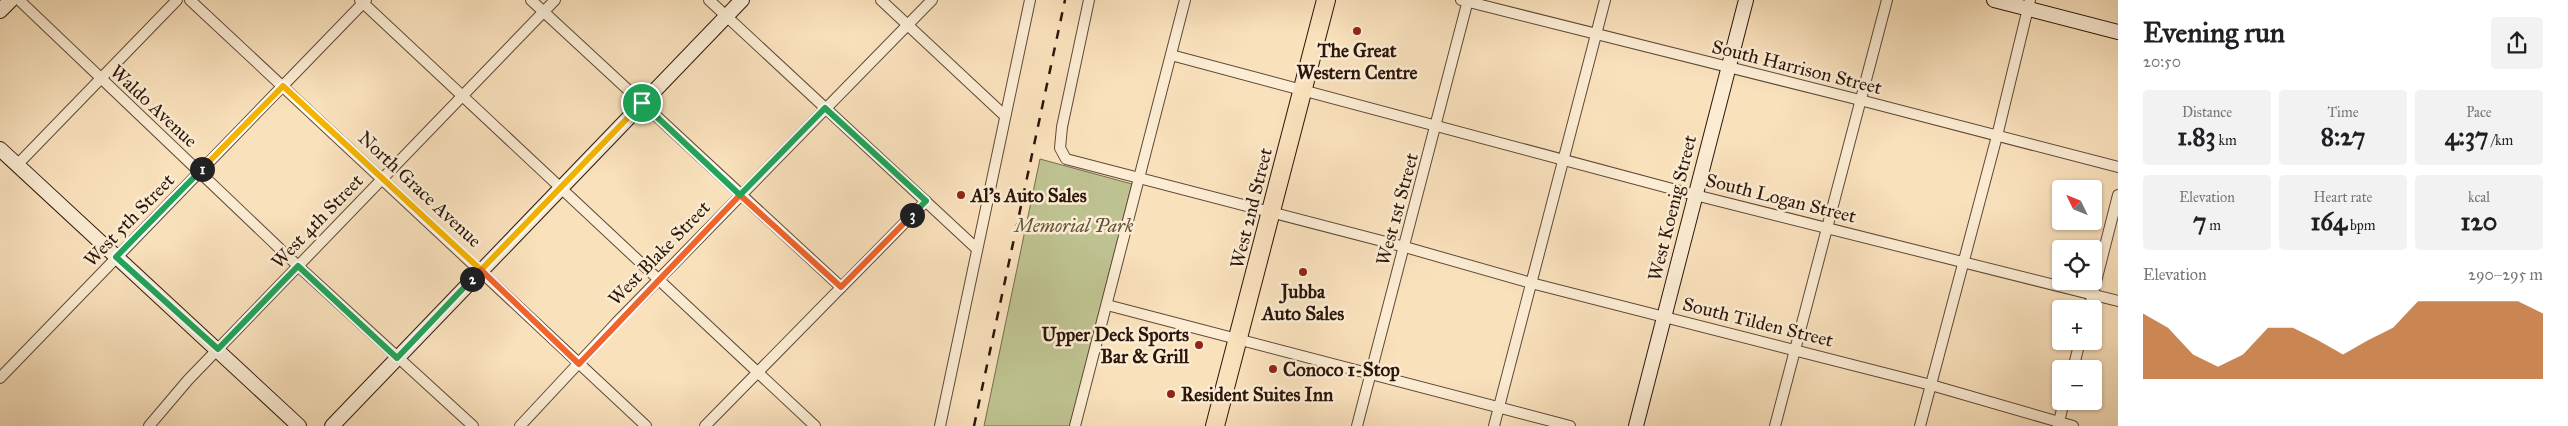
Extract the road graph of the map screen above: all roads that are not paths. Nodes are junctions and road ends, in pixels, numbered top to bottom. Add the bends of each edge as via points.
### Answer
1 (11, 0) edge
2 (19, 0) edge
3 (177, 0) edge
4 (190, 0) edge
5 (531, 0) edge
6 (555, 0) edge
7 (709, 0) edge
8 (742, 0) edge
9 (881, 0) edge
10 (932, 0) edge
11 (1030, 0) edge
12 (1089, 0) edge
13 (1185, 0) edge
14 (1326, 0) edge
15 (1605, 0) edge
16 (1746, 0) edge
17 (1887, 0) edge
18 (1994, 0) edge
19 (363, 1) edge
20 (1466, 1) edge
21 (2028, 4) edge
22 (0, 11) edge
23 (544, 12) junction
24 (726, 16) junction
25 (908, 24) junction
26 (2118, 32) edge
27 (1596, 35) junction
28 (1171, 55) junction
29 (1729, 67) junction
30 (100, 79) junction
31 (283, 86) junction
32 (1303, 89) junction
33 (463, 96) junction
34 (1860, 100) junction
35 (642, 103) junction
36 (825, 108) junction
37 (1005, 116) junction
38 (1436, 126) junction
39 (1997, 136) junction
40 (0, 149) edge
41 (1563, 160) junction
42 (17, 165) junction
43 (2118, 168) edge
44 (199, 172) junction
45 (383, 179) junction
46 (1139, 180) junction
47 (561, 188) junction
48 (1695, 194) junction
49 (740, 195) junction
50 (2118, 195) edge
51 (926, 201) junction
52 (1271, 213) junction
53 (1827, 228) junction
54 (1405, 247) junction
55 (977, 249) junction
56 (116, 257) junction
57 (1964, 260) junction
58 (298, 266) junction
59 (481, 270) junction
60 (658, 279) junction
61 (1531, 283) junction
62 (841, 287) junction
63 (2092, 294) junction
64 (2091, 300) edge
65 (2118, 301) edge
66 (1107, 305) junction
67 (1664, 316) junction
68 (1239, 340) junction
69 (218, 349) junction
70 (1796, 350) junction
71 (397, 358) junction
72 (579, 364) junction
73 (756, 372) junction
74 (1370, 376) junction
75 (0, 378) edge
76 (1931, 385) junction
77 (1499, 408) junction
78 (2062, 410) edge
79 (2059, 424) edge
80 (149, 426) edge
81 (298, 426) edge
82 (332, 426) edge
83 (472, 426) edge
84 (520, 426) edge
85 (646, 426) edge
86 (705, 426) edge
87 (815, 426) edge
88 (940, 426) edge
89 (1075, 426) edge
90 (1215, 426) edge
91 (1356, 426) edge
92 (1494, 426) edge
93 (1570, 426) edge
94 (1636, 426) edge
95 (1775, 426) edge
96 (1920, 426) edge
97 (2074, 426) edge

1 - 22 street
2 - 30 street, Waldo Avenue
3 - 30 street
4 - 31 street, North Grace Avenue
5 - 23 street
6 - 23 street, West 4th Street
7 - 24 street
8 - 24 street
9 - 25 street
10 - 25 street, West Blake Street
11 - 37 street
12 - 46 street, South Tilden Street via 1060,148 1066,159
13 - 28 street
14 - 32 highway, West 2nd Street
15 - 27 street
16 - 29 street, West Koenig Street
17 - 34 street
18 - 21 street
19 - 31 street, West 5th Street
19 - 33 street
20 - 27 street, South Harrison Street
20 - 38 street, West 1st Street
21 - 26 street
21 - 39 street
23 - 33 street, West 4th Street
23 - 35 street
24 - 35 street
24 - 36 street
25 - 36 street, West Blake Street
25 - 37 street
27 - 29 street, South Harrison Street
27 - 41 street
28 - 32 street, South Logan Street
28 - 46 street
29 - 34 street, South Harrison Street
29 - 48 street, West Koenig Street
30 - 42 street
30 - 44 street, Waldo Avenue
31 - 44 street, West 5th Street
31 - 45 street, North Grace Avenue
32 - 38 street, South Logan Street
32 - 52 highway, West 2nd Street
33 - 45 street, West 4th Street
33 - 47 street
34 - 39 street, South Harrison Street
34 - 53 street
35 - 47 street
35 - 49 street
36 - 49 street, West Blake Street
36 - 51 street
37 - 55 street
38 - 41 street, South Logan Street
38 - 54 street, West 1st Street
39 - 43 street, South Harrison Street
39 - 57 street
40 - 42 street
41 - 48 street, South Logan Street
41 - 61 street
42 - 56 street
44 - 56 street, West 5th Street
44 - 58 street, Waldo Avenue
45 - 58 street, West 4th Street
45 - 59 street, North Grace Avenue
46 - 52 street, South Tilden Street
46 - 66 street
47 - 59 street
47 - 60 street
48 - 53 street, South Logan Street
48 - 67 street, West Koenig Street
49 - 60 street, West Blake Street
49 - 62 street
50 - 63 street
51 - 55 street
51 - 62 street
52 - 54 street, South Tilden Street
52 - 68 highway, West 2nd Street
53 - 57 street, South Logan Street
53 - 70 street
54 - 61 street, South Tilden Street
54 - 74 street, West 1st Street
55 - 88 street
56 - 69 street
56 - 75 street, West 5th Street
57 - 63 street, South Logan Street
57 - 76 street
58 - 69 street, West 4th Street
58 - 71 street, Waldo Avenue
59 - 71 street
59 - 72 street, North Grace Avenue
60 - 72 street, West Blake Street
60 - 73 street
61 - 67 street, South Tilden Street
61 - 77 street
62 - 73 street
63 - 64 street
63 - 65 street, South Logan Street
66 - 68 street
66 - 89 street
67 - 70 street, South Tilden Street
67 - 94 street, West Koenig Street
68 - 74 street
68 - 90 highway, West 2nd Street
69 - 80 street, West 4th Street
69 - 81 street
70 - 76 street, South Tilden Street
70 - 95 street
71 - 82 street
71 - 83 street, Waldo Avenue
72 - 84 street, West Blake Street
72 - 85 street, North Grace Avenue
73 - 86 street
73 - 87 street
74 - 77 street
74 - 91 street, West 1st Street
76 - 79 street, South Tilden Street
76 - 96 street
77 - 92 street
77 - 93 street
78 - 79 street
79 - 97 street, South Tilden Street

